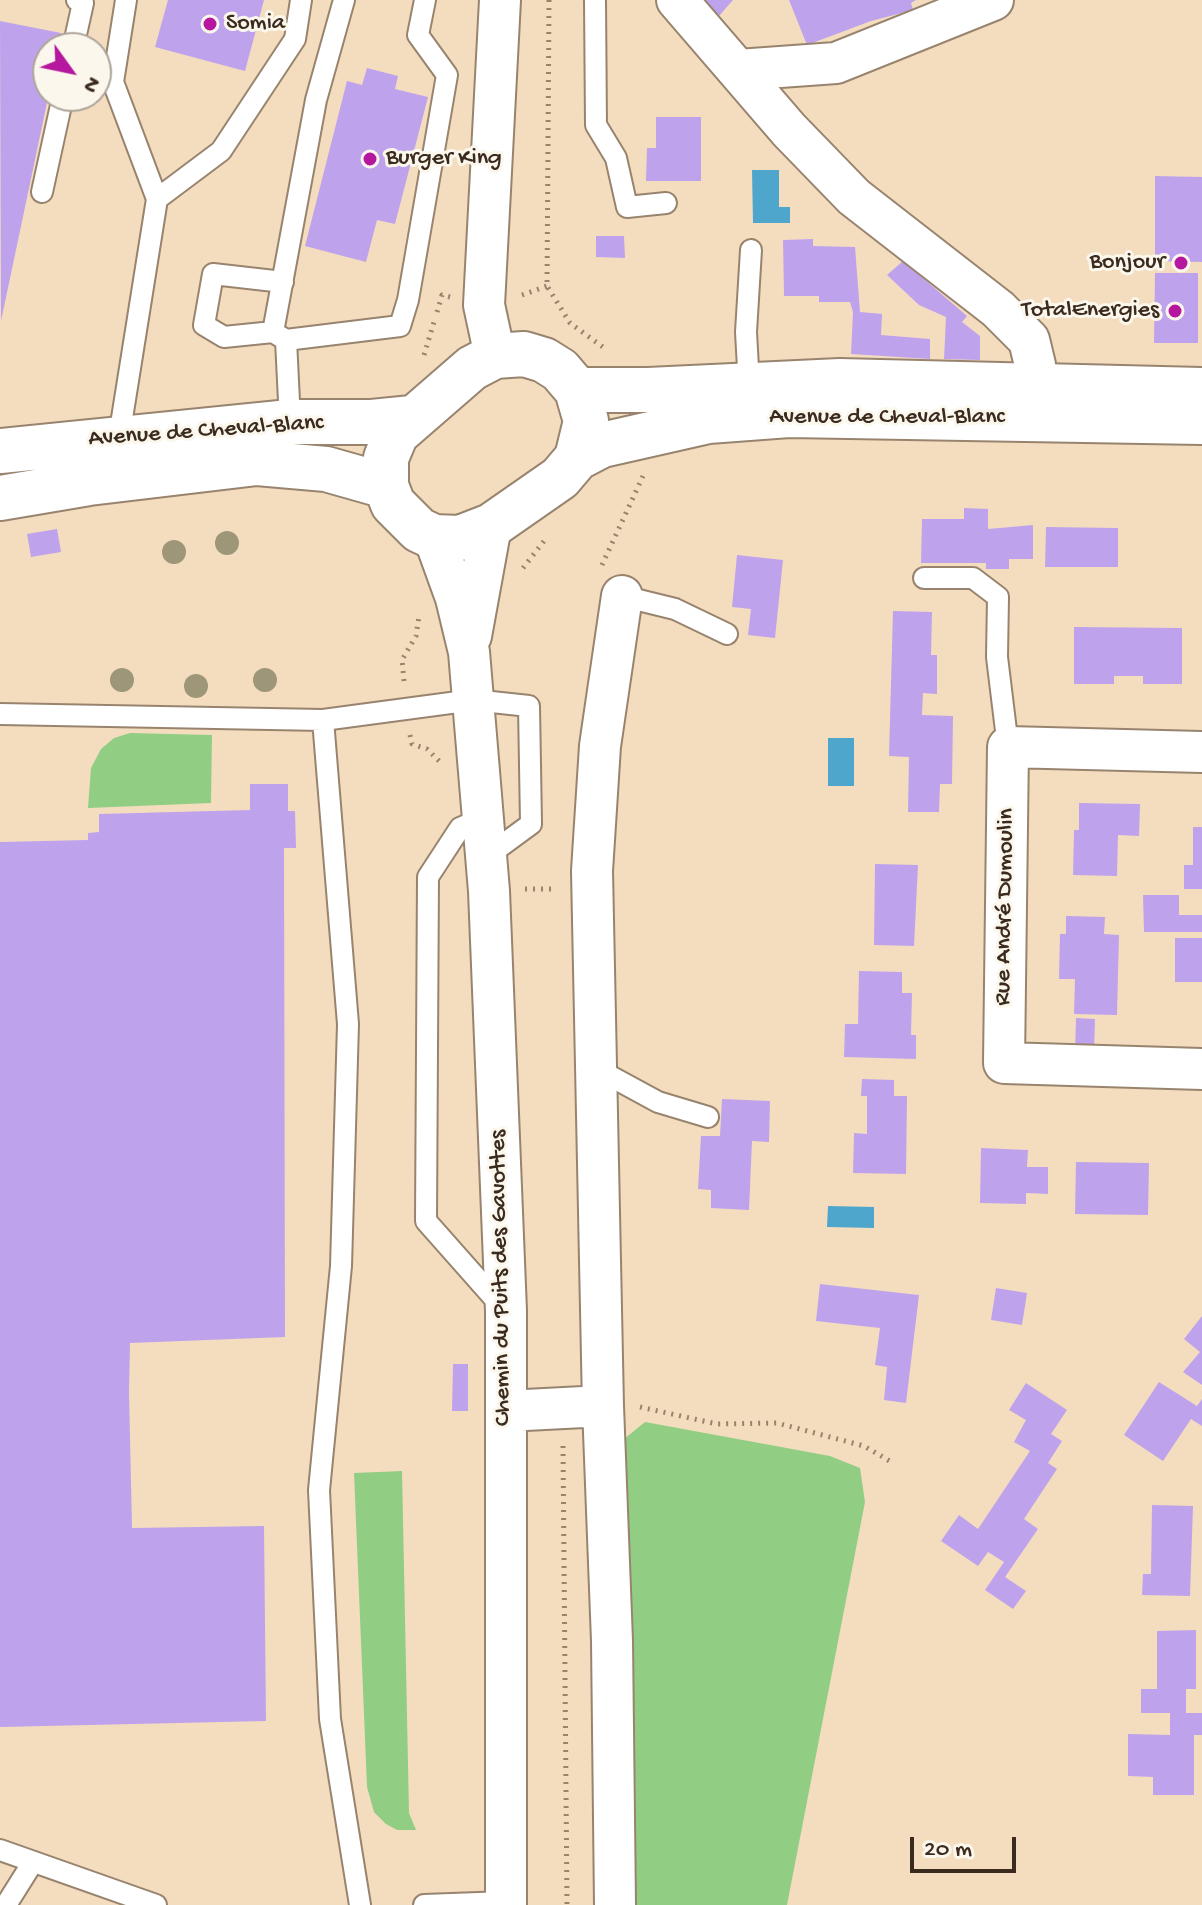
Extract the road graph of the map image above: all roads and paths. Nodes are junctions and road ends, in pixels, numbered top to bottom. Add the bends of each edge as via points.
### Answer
1 (77, 0) edge
2 (126, 0) edge
3 (301, 0) edge
4 (344, 0) edge
5 (425, 0) edge
6 (500, 0) edge
7 (549, 0) edge
8 (595, 0) edge
9 (677, 0) edge
10 (993, 0) edge
11 (77, 32) edge
12 (738, 70) junction
13 (60, 112) edge
14 (42, 192) dead end
15 (157, 199) junction
16 (666, 203) dead end
17 (751, 250) dead end
18 (283, 282) junction
19 (547, 286) dead end
20 (442, 295) dead end
21 (280, 336) junction
22 (495, 356) junction
23 (415, 366) dead end
24 (749, 386) junction
25 (577, 390) junction
26 (1202, 390) edge
27 (1035, 402) junction
28 (412, 418) junction
29 (290, 422) junction
30 (1202, 422) edge
31 (119, 437) junction
32 (0, 451) edge
33 (577, 458) junction
34 (386, 486) junction
35 (0, 498) edge
36 (491, 526) junction
37 (434, 537) junction
38 (924, 578) dead end
39 (622, 596) joint
40 (727, 634) dead end
41 (469, 652) junction
42 (473, 700) junction
43 (0, 714) edge
44 (323, 720) junction
45 (1008, 747) junction
46 (1202, 752) edge
47 (484, 838) junction
48 (1202, 1069) edge
49 (599, 1070) junction
50 (708, 1117) dead end
51 (506, 1311) junction
52 (603, 1406) junction
53 (506, 1411) junction
54 (893, 1463) dead end
55 (0, 1850) edge
56 (33, 1862) junction
57 (506, 1903) edge
58 (6, 1905) edge
59 (156, 1905) edge
60 (360, 1905) edge
61 (424, 1905) edge
62 (615, 1905) edge

1 - 11 lane via 83,3
2 - 15 lane via 113,82
3 - 15 lane via 295,39 221,151
4 - 18 lane via 316,100
5 - 21 lane via 418,35 447,75 400,326
6 - 22 street via 484,305
7 - 19 path
8 - 16 lane via 596,125 616,158 627,207
9 - 12 street
10 - 12 street via 836,63
12 - 27 street via 854,197 998,309 1029,340
13 - 14 lane
15 - 31 lane
17 - 24 lane
18 - 21 lane
18 - 21 lane via 213,274 204,325 224,337
20 - 23 path via 423,358
21 - 29 lane
22 - 25 main road via 524,354 544,360
22 - 28 main road via 472,368
24 - 25 main road, Avenue de Cheval-Blanc
24 - 27 main road, Avenue de Cheval-Blanc via 840,381
25 - 33 main road via 586,421
26 - 27 main road, Avenue de Cheval-Blanc
27 - 30 main road, Avenue de Cheval-Blanc
27 - 33 main road, Avenue de Cheval-Blanc via 708,421 602,445
28 - 29 main road, Avenue de Cheval-Blanc
28 - 34 main road via 396,434 386,458
29 - 31 main road, Avenue de Cheval-Blanc
31 - 32 main road, Avenue de Cheval-Blanc
33 - 36 main road, Avenue de Cheval-Blanc via 560,478
34 - 35 main road, Avenue de Cheval-Blanc via 326,469 257,463
34 - 37 main road via 407,522
36 - 37 main road, Avenue de Cheval-Blanc via 460,538
36 - 41 street, Chemin du Puits des Gavottes
37 - 41 street, Chemin du Puits des Gavottes
38 - 45 lane via 973,578 998,597 997,657
39 - 40 lane via 675,609
39 - 49 street via 600,746 592,871
41 - 42 street, Chemin du Puits des Gavottes
42 - 44 lane
42 - 47 street, Chemin du Puits des Gavottes
42 - 47 lane via 529,706 531,824
43 - 44 lane
44 - 60 lane via 348,1024 341,1266 319,1490 330,1719
45 - 46 street
45 - 48 street, Rue André Dumoulin via 1004,1063
47 - 51 street, Chemin du Puits des Gavottes
47 - 51 lane via 460,828 428,877 426,1221
49 - 50 lane via 658,1102
49 - 52 street
51 - 53 street, Chemin du Puits des Gavottes
52 - 53 street
52 - 54 path via 650,1407 717,1424 777,1423 864,1446
52 - 62 street
53 - 57 street, Chemin du Puits des Gavottes
55 - 56 lane
56 - 58 lane
56 - 59 lane
57 - 61 lane

